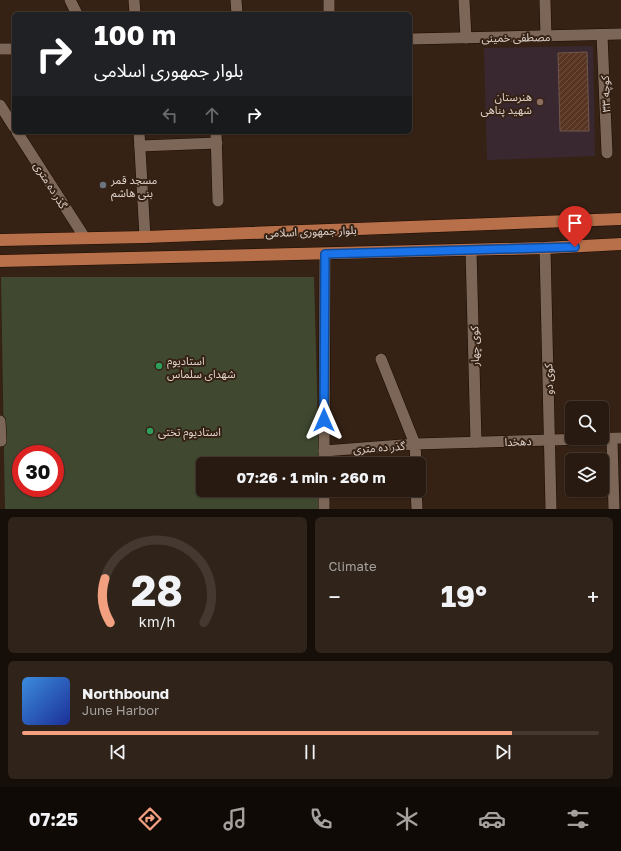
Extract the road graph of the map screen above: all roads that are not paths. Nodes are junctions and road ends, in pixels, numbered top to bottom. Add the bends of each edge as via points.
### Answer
1 (70, 0) edge
2 (134, 0) edge
3 (236, 0) edge
4 (329, 0) edge
5 (464, 0) edge
6 (545, 0) edge
7 (76, 12) edge
8 (135, 12) edge
9 (237, 12) edge
10 (329, 12) edge
11 (602, 34) junction
12 (621, 34) edge
13 (546, 36) junction
14 (466, 38) junction
15 (412, 39) edge
16 (0, 49) edge
17 (12, 49) edge
18 (0, 105) edge
19 (12, 124) edge
20 (18, 134) edge
21 (140, 134) edge
22 (216, 137) edge
23 (140, 146) junction
24 (607, 152) dead end
25 (218, 201) dead end
26 (621, 219) edge
27 (145, 237) junction
28 (85, 238) junction
29 (0, 240) edge
30 (621, 244) edge
31 (545, 248) junction
32 (472, 250) junction
33 (325, 254) junction
34 (0, 261) edge
35 (381, 359) dead end
36 (0, 421) edge
37 (617, 438) edge
38 (550, 440) junction
39 (1, 441) dead end
40 (476, 442) junction
41 (415, 444) junction
42 (324, 451) junction
43 (324, 457) edge
44 (416, 457) edge
45 (324, 497) edge
46 (416, 497) edge
47 (324, 509) edge
48 (417, 509) edge
49 (551, 509) edge
50 (614, 509) edge

1 - 7 street
2 - 8 street
3 - 9 street
4 - 10 street
5 - 14 street
6 - 13 street
11 - 12 street, مصطفی خمینی
11 - 13 street, مصطفی خمینی
11 - 24 street, کوچه ۳۳
13 - 14 street, مصطفی خمینی
14 - 15 street, مصطفی خمینی
16 - 17 street
18 - 19 street
20 - 28 street, گذر ده متری
21 - 23 street
22 - 23 street
22 - 25 street
23 - 27 street
26 - 27 main road, بلوار جمهوری اسلامی
27 - 28 main road, بلوار جمهوری اسلامی
28 - 29 main road, بلوار جمهوری اسلامی
30 - 31 main road, بلوار جمهوری اسلامی
31 - 32 main road, بلوار جمهوری اسلامی
31 - 38 street, کوی دو
32 - 33 main road, بلوار جمهوری اسلامی
32 - 40 street, کوی چهار
33 - 34 main road, بلوار جمهوری اسلامی
33 - 42 street
35 - 41 street, گذر ده متری
36 - 39 street
37 - 38 street, دهخدا
37 - 50 street
38 - 40 street, دهخدا
38 - 49 street, کوی دو
40 - 41 street, دهخدا
41 - 42 street, گذر ده متری
41 - 44 street
42 - 43 street
45 - 47 street
46 - 48 street

